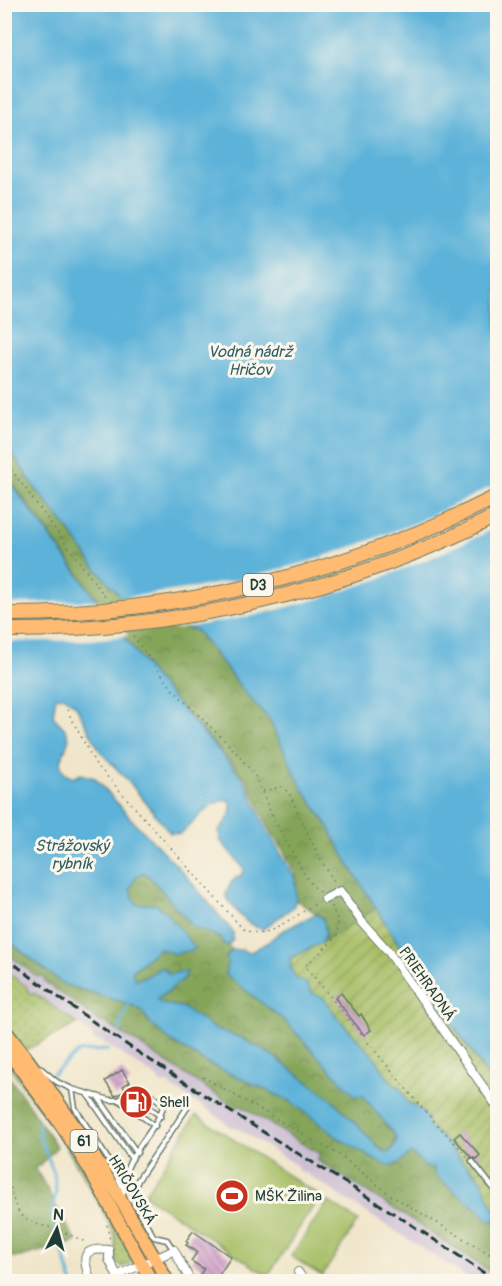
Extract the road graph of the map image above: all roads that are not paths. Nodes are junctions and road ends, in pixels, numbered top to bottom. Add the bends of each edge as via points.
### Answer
1 (498, 496) edge
2 (498, 515) edge
3 (4, 614) edge
4 (4, 630) edge
5 (325, 899) road end
6 (4, 1029) edge
7 (4, 1046) edge
8 (26, 1056) junction
9 (72, 1089) junction
10 (88, 1094) junction
11 (129, 1094) junction
12 (98, 1097) junction
13 (119, 1100) junction
14 (164, 1104) junction
15 (498, 1108) edge
16 (160, 1116) junction
17 (155, 1126) junction
18 (137, 1153) junction
19 (132, 1159) junction
20 (472, 1161) road end
21 (124, 1189) junction
22 (498, 1194) edge
23 (123, 1202) junction
24 (174, 1250) junction
25 (156, 1259) junction
26 (141, 1263) junction
27 (298, 1272) dead end
28 (120, 1280) edge
29 (148, 1280) edge
30 (91, 1281) edge
31 (168, 1281) edge
32 (191, 1281) edge
33 (305, 1281) edge

1 - 3 highway, D3, bridge via 386,546 289,577 152,605
2 - 4 highway, D3, bridge via 392,561 243,605 122,625
5 - 15 street, PRIEHRADNÁ via 340,891 388,951
6 - 8 main road, HRIČOVSKÁ / 61
7 - 26 main road, HRIČOVSKÁ / 61 via 90,1170
8 - 9 lane via 57,1083
8 - 23 main road, HRIČOVSKÁ / 61
9 - 10 lane
9 - 21 lane via 75,1108
10 - 12 lane
10 - 19 lane
11 - 13 lane
11 - 14 lane via 141,1087
11 - 16 lane
12 - 13 lane
12 - 18 lane
13 - 17 lane
14 - 16 lane
14 - 24 lane via 172,1098 187,1108 133,1192 154,1237 167,1240
16 - 17 lane
17 - 18 lane
18 - 19 lane
19 - 21 lane
20 - 22 lane
21 - 23 lane
23 - 25 main road, HRIČOVSKÁ / 61
24 - 25 street
24 - 32 street
25 - 26 street
25 - 31 main road, HRIČOVSKÁ / 61
26 - 28 street
26 - 29 main road, HRIČOVSKÁ / 61
27 - 33 street
28 - 30 street via 109,1259 109,1250 95,1249 88,1252 84,1263

